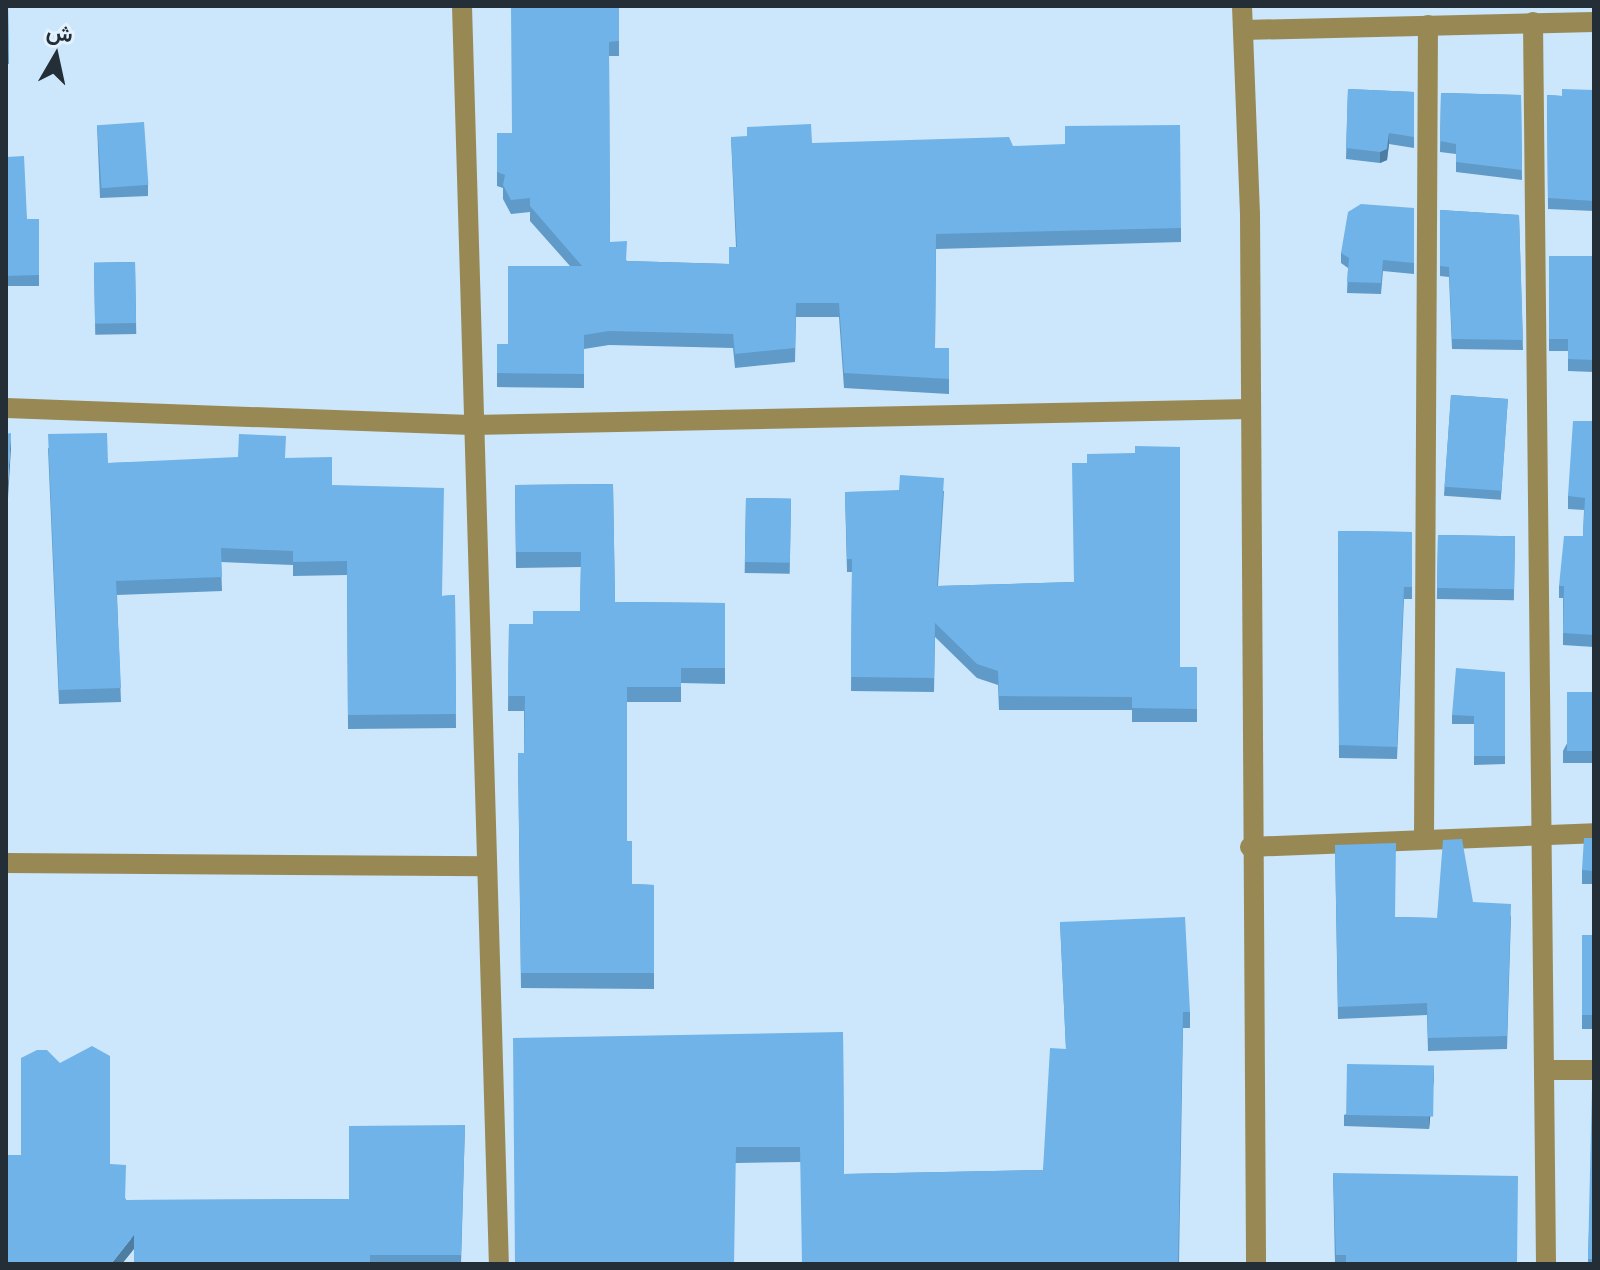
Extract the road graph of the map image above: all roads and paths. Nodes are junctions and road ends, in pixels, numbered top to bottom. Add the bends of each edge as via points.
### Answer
1 (462, 6) edge
2 (1242, 6) edge
3 (1533, 22) junction
4 (1594, 22) edge
5 (1428, 25) junction
6 (1243, 30) junction
7 (6, 408) edge
8 (1250, 409) junction
9 (471, 425) junction
10 (1594, 833) edge
11 (1538, 835) junction
12 (1424, 840) junction
13 (1250, 847) junction
14 (6, 863) edge
15 (487, 866) junction
16 (1544, 1070) junction
17 (1594, 1070) edge
18 (499, 1264) edge
19 (1256, 1264) edge
20 (1546, 1264) edge

1 - 9 street
2 - 6 street
3 - 4 street
3 - 5 street
3 - 11 street
5 - 6 street
5 - 12 street
6 - 8 street
7 - 9 street
8 - 9 street
8 - 13 street
9 - 15 street
10 - 11 street
11 - 12 street
11 - 16 street
12 - 13 street
13 - 19 street
14 - 15 street
15 - 18 street
16 - 17 street
16 - 20 street

